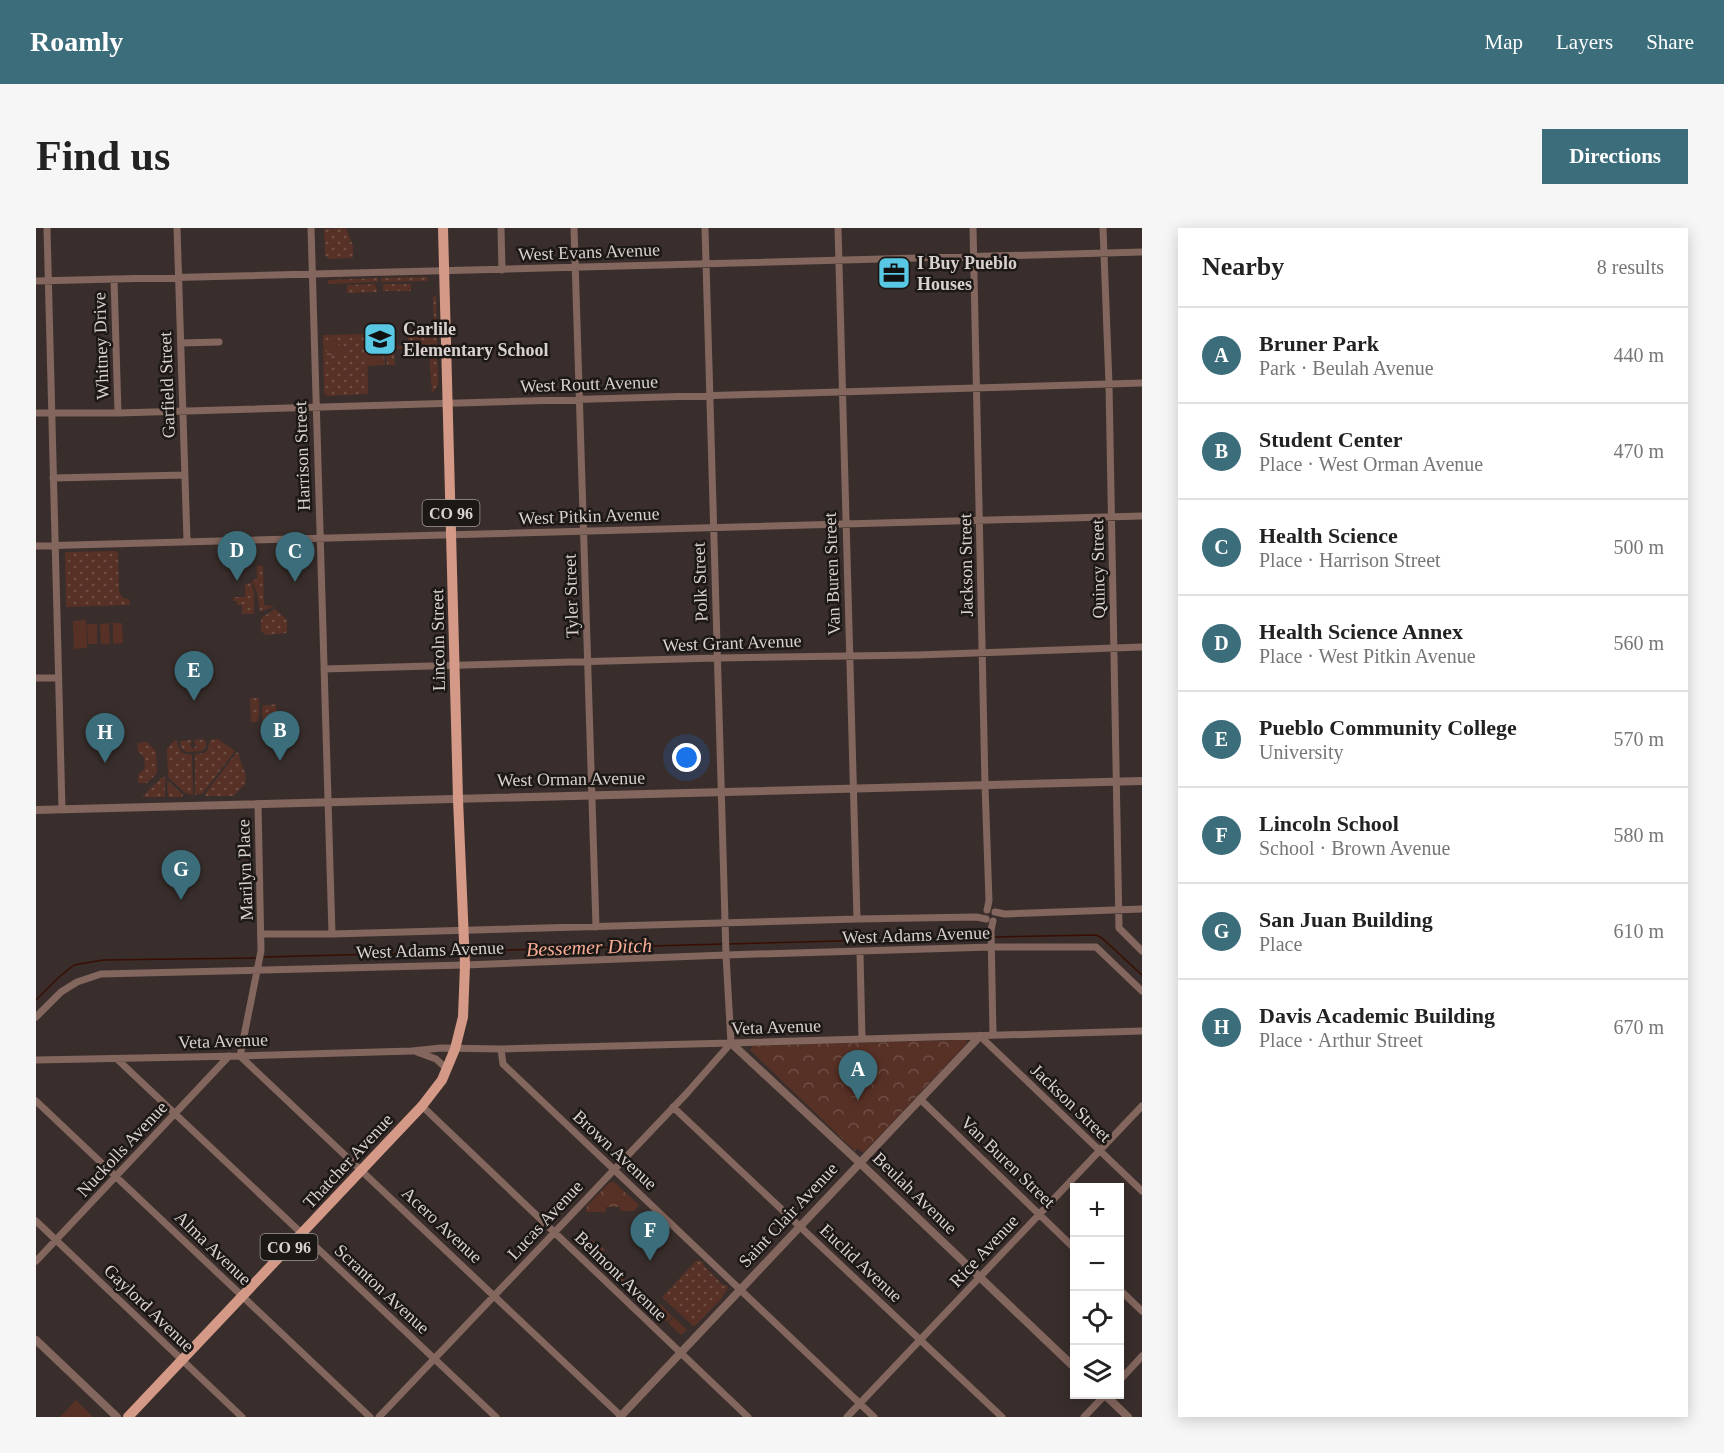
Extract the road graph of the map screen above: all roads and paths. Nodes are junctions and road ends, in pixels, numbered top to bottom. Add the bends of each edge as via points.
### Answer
1 (47, 228) edge
2 (177, 228) edge
3 (311, 228) edge
4 (443, 228) edge
5 (501, 228) edge
6 (574, 228) edge
7 (705, 228) edge
8 (838, 228) edge
9 (973, 228) edge
10 (1103, 228) edge
11 (1142, 252) edge
12 (1104, 253) junction
13 (974, 256) junction
14 (839, 260) junction
15 (706, 264) junction
16 (575, 266) junction
17 (502, 270) junction
18 (444, 272) junction
19 (311, 274) junction
20 (178, 278) junction
21 (114, 279) junction
22 (36, 281) edge
23 (48, 281) junction
24 (219, 342) dead end
25 (182, 343) junction
26 (1142, 383) edge
27 (1109, 384) junction
28 (977, 388) junction
29 (842, 391) junction
30 (710, 395) junction
31 (580, 399) junction
32 (447, 403) junction
33 (316, 407) junction
34 (182, 410) junction
35 (118, 412) junction
36 (36, 413) edge
37 (51, 413) junction
38 (185, 475) junction
39 (53, 478) junction
40 (1142, 516) edge
41 (1112, 517) junction
42 (980, 520) junction
43 (846, 524) junction
44 (714, 527) junction
45 (584, 531) junction
46 (452, 534) junction
47 (320, 538) junction
48 (187, 542) junction
49 (54, 545) junction
50 (36, 546) edge
51 (1142, 647) edge
52 (1114, 648) junction
53 (982, 652) junction
54 (849, 655) junction
55 (717, 658) junction
56 (588, 663) junction
57 (456, 665) junction
58 (324, 669) junction
59 (36, 678) edge
60 (58, 678) junction
61 (1142, 781) edge
62 (1116, 782) junction
63 (985, 785) junction
64 (853, 789) junction
65 (721, 792) junction
66 (592, 796) junction
67 (458, 799) junction
68 (328, 802) junction
69 (258, 804) junction
70 (62, 809) junction
71 (36, 810) edge
72 (1118, 909) junction
73 (1142, 909) edge
74 (990, 918) junction
75 (857, 919) junction
76 (725, 923) junction
77 (596, 927) junction
78 (261, 934) junction
79 (332, 934) junction
80 (463, 934) junction
81 (991, 944) junction
82 (1142, 951) edge
83 (860, 952) junction
84 (726, 955) junction
85 (465, 961) junction
86 (258, 966) junction
87 (1142, 991) edge
88 (36, 1017) edge
89 (1142, 1031) edge
90 (993, 1035) junction
91 (980, 1036) junction
92 (862, 1038) junction
93 (731, 1043) junction
94 (455, 1049) junction
95 (501, 1049) junction
96 (412, 1051) junction
97 (229, 1056) junction
98 (240, 1056) junction
99 (117, 1059) junction
100 (36, 1060) edge
101 (447, 1069) junction
102 (920, 1099) junction
103 (36, 1101) edge
104 (422, 1106) junction
105 (1142, 1106) edge
106 (673, 1107) junction
107 (175, 1114) junction
108 (1100, 1152) junction
109 (860, 1163) junction
110 (614, 1170) junction
111 (362, 1171) junction
112 (116, 1176) junction
113 (1142, 1191) edge
114 (1040, 1214) junction
115 (36, 1221) edge
116 (800, 1226) junction
117 (554, 1232) junction
118 (302, 1234) junction
119 (56, 1240) junction
120 (1070, 1244) edge
121 (36, 1261) edge
122 (979, 1277) junction
123 (740, 1289) junction
124 (1120, 1291) edge
125 (494, 1295) junction
126 (242, 1296) junction
127 (1142, 1311) edge
128 (36, 1340) edge
129 (920, 1340) junction
130 (680, 1353) junction
131 (1142, 1356) edge
132 (435, 1358) junction
133 (182, 1360) junction
134 (1070, 1363) edge
135 (1124, 1375) edge
136 (1101, 1399) edge
137 (1109, 1399) edge
138 (860, 1404) junction
139 (117, 1417) edge
140 (128, 1417) edge
141 (242, 1417) edge
142 (369, 1417) edge
143 (379, 1417) edge
144 (496, 1417) edge
145 (621, 1417) edge
146 (748, 1417) edge
147 (847, 1417) edge
148 (874, 1417) edge
149 (1002, 1417) edge
150 (1084, 1417) edge
151 (1128, 1417) edge

1 - 23 street
2 - 20 street, Garfield Street
3 - 19 street, Harrison Street
4 - 18 main road, Lincoln Street / CO 96
5 - 17 street
6 - 16 street, Tyler Street
7 - 15 street, Polk Street
8 - 14 street, Van Buren Street
9 - 13 street, Jackson Street
10 - 12 street, Quincy Street
11 - 12 street, West Evans Avenue
12 - 13 street, West Evans Avenue
12 - 27 street, Quincy Street
13 - 14 street, West Evans Avenue
13 - 28 street, Jackson Street
14 - 15 street, West Evans Avenue
14 - 29 street, Van Buren Street
15 - 16 street, West Evans Avenue
15 - 30 street, Polk Street
16 - 17 street, West Evans Avenue
16 - 31 street, Tyler Street
17 - 18 street, West Evans Avenue
18 - 19 street, West Evans Avenue
18 - 32 main road, Lincoln Street / CO 96
19 - 20 street, West Evans Avenue
19 - 33 street, Harrison Street
20 - 21 street, West Evans Avenue
20 - 25 street, Garfield Street
21 - 23 street, West Evans Avenue
21 - 35 street, Whitney Drive
22 - 23 street, West Evans Avenue
23 - 37 street
24 - 25 street
25 - 34 street, Garfield Street
26 - 27 street, West Routt Avenue
27 - 28 street, West Routt Avenue
27 - 41 street, Quincy Street
28 - 29 street, West Routt Avenue
28 - 42 street, Jackson Street
29 - 30 street, West Routt Avenue
29 - 43 street, Van Buren Street
30 - 31 street, West Routt Avenue
30 - 44 street, Polk Street
31 - 32 street, West Routt Avenue
31 - 45 street, Tyler Street
32 - 33 street, West Routt Avenue
32 - 46 main road, Lincoln Street / CO 96
33 - 34 street, West Routt Avenue
33 - 47 street, Harrison Street
34 - 35 street, West Routt Avenue
34 - 38 street, Garfield Street
35 - 37 street, West Routt Avenue
36 - 37 street, West Routt Avenue
37 - 39 street
38 - 39 street
38 - 48 street, Garfield Street
39 - 49 street
40 - 41 street, West Pitkin Avenue
41 - 42 street, West Pitkin Avenue
41 - 52 street, Quincy Street
42 - 43 street, West Pitkin Avenue
42 - 53 street, Jackson Street
43 - 44 street, West Pitkin Avenue
43 - 54 street, Van Buren Street
44 - 45 street, West Pitkin Avenue
44 - 55 street, Polk Street
45 - 46 street, West Pitkin Avenue
45 - 56 street, Tyler Street
46 - 47 street, West Pitkin Avenue
46 - 57 main road, Lincoln Street / CO 96
47 - 48 street, West Pitkin Avenue
47 - 58 street, Harrison Street
48 - 49 street, West Pitkin Avenue
49 - 50 street, West Pitkin Avenue
49 - 60 street
51 - 52 street, West Grant Avenue
52 - 53 street, West Grant Avenue
52 - 62 street, Quincy Street
53 - 54 street, West Grant Avenue
53 - 63 street, Jackson Street
54 - 55 street, West Grant Avenue
54 - 64 street, Van Buren Street
55 - 56 street, West Grant Avenue
55 - 65 street, Polk Street
56 - 57 street, West Grant Avenue
56 - 66 street, Tyler Street
57 - 58 street, West Grant Avenue
57 - 67 main road, Lincoln Street / CO 96
58 - 68 street, Harrison Street
59 - 60 street
60 - 70 street
61 - 62 street, West Orman Avenue
62 - 63 street, West Orman Avenue
62 - 72 street, Quincy Street
63 - 64 street, West Orman Avenue
63 - 74 street, Jackson Street
64 - 65 street, West Orman Avenue
64 - 75 street, Van Buren Street
65 - 66 street, West Orman Avenue
65 - 76 street, Polk Street
66 - 67 street, West Orman Avenue
66 - 77 street, Tyler Street
67 - 68 street, West Orman Avenue
67 - 80 main road, Lincoln Street / CO 96
68 - 69 street, West Orman Avenue
68 - 79 street, Harrison Street
69 - 70 street, West Orman Avenue
69 - 78 street, Marilyn Place
70 - 71 street, West Orman Avenue
72 - 73 street, West Adams Avenue
72 - 74 street, West Adams Avenue
72 - 82 street, Quincy Street via 1119,928
74 - 75 street, West Adams Avenue
74 - 81 street, Jackson Street
75 - 76 street, West Adams Avenue
76 - 77 street, West Adams Avenue
76 - 84 street, Polk Street
77 - 80 street, West Adams Avenue
78 - 79 street, West Adams Avenue
78 - 86 street, Marilyn Place
79 - 80 street, West Adams Avenue
80 - 85 main road, Lincoln Street / CO 96
81 - 83 street, West Adams Avenue
81 - 87 street, West Adams Avenue via 1096,947
81 - 90 street, Jackson Street
83 - 84 street, West Adams Avenue
83 - 92 street
84 - 85 street, West Adams Avenue
84 - 93 street, Polk Street
85 - 86 street, West Adams Avenue
85 - 94 main road, Lincoln Street / CO 96 via 463,1017
86 - 88 street, West Adams Avenue via 101,974 61,992
86 - 98 street
89 - 90 street, Veta Avenue
90 - 91 street, Veta Avenue
91 - 92 street, Veta Avenue
91 - 102 street, Saint Clair Avenue
91 - 108 street, Jackson Street
92 - 93 street, Veta Avenue
93 - 95 street, Veta Avenue
93 - 106 street, Lucas Avenue
93 - 109 street, Beulah Avenue
94 - 95 street, Veta Avenue
94 - 96 street, Veta Avenue
94 - 101 main road, Thatcher Avenue / CO 96
95 - 110 street, Brown Avenue via 503,1064
96 - 98 street, Veta Avenue
96 - 101 street, Veta Avenue via 436,1059
97 - 98 street, Veta Avenue
97 - 99 street, Veta Avenue
97 - 107 street, Nuckolls Avenue
98 - 111 street, Acero Avenue
99 - 100 street, Veta Avenue
99 - 107 street, Scranton Avenue
101 - 104 main road, Thatcher Avenue / CO 96
102 - 109 street, Saint Clair Avenue
102 - 114 street, Van Buren Street
103 - 112 street, Alma Avenue
104 - 111 main road, Thatcher Avenue / CO 96
104 - 117 street, Belmont Avenue
105 - 108 street, Rice Avenue
106 - 110 street, Lucas Avenue
106 - 116 street, Euclid Avenue
107 - 112 street, Nuckolls Avenue
107 - 118 street, Scranton Avenue
108 - 113 street, Jackson Street
108 - 114 street, Rice Avenue
109 - 116 street, Saint Clair Avenue
109 - 122 street, Beulah Avenue
110 - 117 street, Lucas Avenue
110 - 123 street, Brown Avenue
111 - 118 main road, Thatcher Avenue / CO 96
111 - 125 street, Acero Avenue
112 - 119 street, Nuckolls Avenue
112 - 126 street, Alma Avenue
114 - 120 street, Van Buren Street
114 - 122 street, Rice Avenue
115 - 119 street, Gaylord Avenue
116 - 123 street, Saint Clair Avenue
116 - 129 street, Euclid Avenue
117 - 125 street, Lucas Avenue
117 - 130 street, Belmont Avenue
118 - 126 main road, Thatcher Avenue / CO 96
118 - 132 street, Scranton Avenue
119 - 121 street, Nuckolls Avenue
119 - 133 street, Gaylord Avenue
122 - 129 street, Rice Avenue
122 - 134 street, Beulah Avenue
123 - 130 street, Saint Clair Avenue
123 - 138 street, Brown Avenue
124 - 127 street
125 - 132 street, Lucas Avenue
125 - 145 street, Acero Avenue
126 - 133 main road, Thatcher Avenue / CO 96
126 - 142 street, Alma Avenue
128 - 139 street
129 - 138 street, Rice Avenue
129 - 149 street, Euclid Avenue
130 - 145 street, Saint Clair Avenue
130 - 146 street, Belmont Avenue
131 - 135 street
132 - 143 street, Lucas Avenue
132 - 144 street, Scranton Avenue
133 - 140 main road, Thatcher Avenue / CO 96
133 - 141 street, Gaylord Avenue
136 - 150 street
137 - 151 street
138 - 147 street, Rice Avenue
138 - 148 street, Brown Avenue

